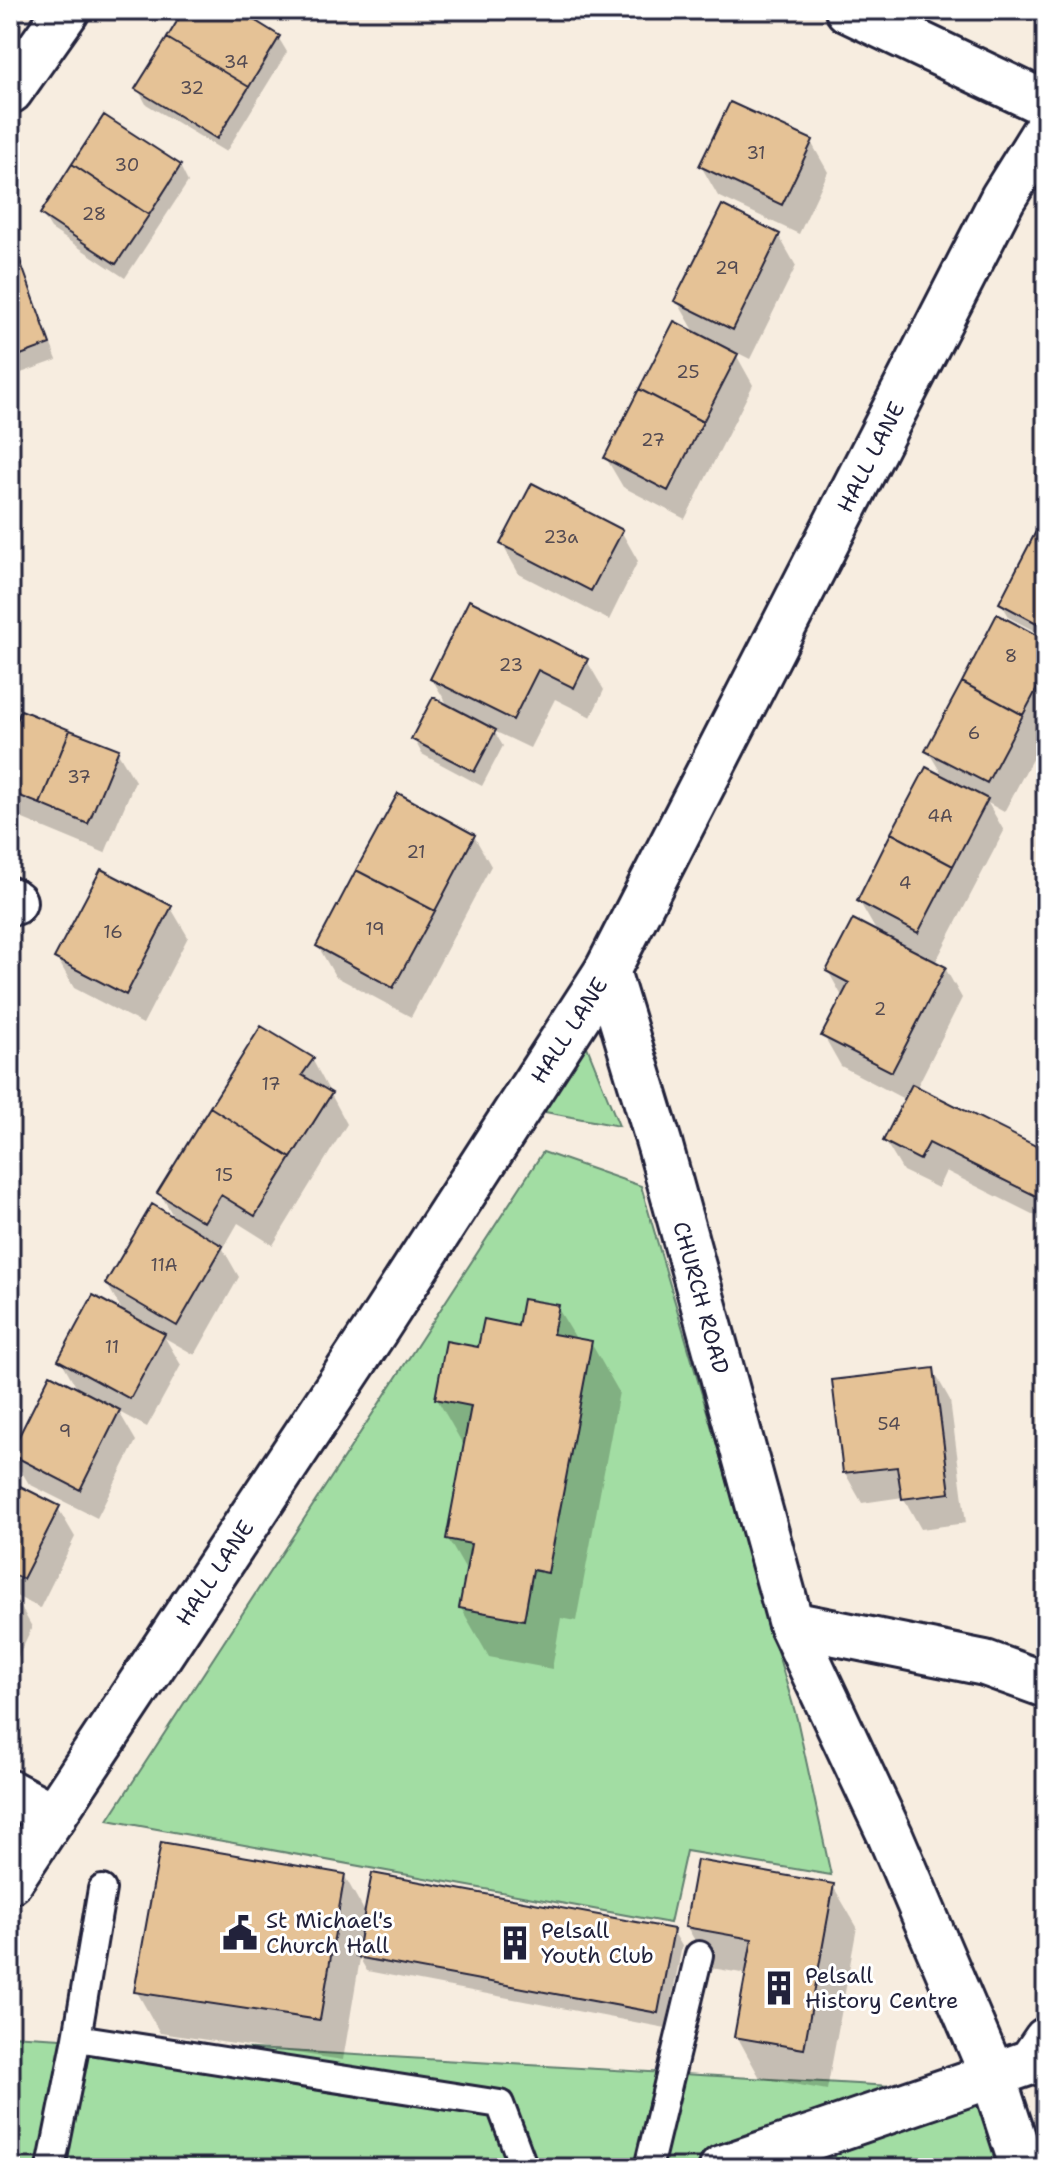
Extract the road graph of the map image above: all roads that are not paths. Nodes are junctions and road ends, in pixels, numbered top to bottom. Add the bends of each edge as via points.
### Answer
1 (67, 10) edge
2 (848, 10) edge
3 (10, 91) edge
4 (1046, 104) edge
5 (1046, 129) edge
6 (607, 971) junction
7 (791, 1624) junction
8 (1046, 1685) edge
9 (10, 1793) edge
10 (54, 1816) junction
11 (10, 1881) edge
12 (102, 1889) dead end
13 (699, 1955) dead end
14 (77, 2038) junction
15 (1046, 2040) edge
16 (993, 2076) junction
17 (51, 2168) edge
18 (524, 2168) edge
19 (648, 2168) edge
20 (722, 2168) edge
21 (1023, 2168) edge

1 - 3 street
2 - 4 street
5 - 6 street, HALL LANE via 1003,198
6 - 7 street, CHURCH ROAD
6 - 10 street, HALL LANE
7 - 8 street via 985,1663
7 - 16 street, CHURCH ROAD via 890,1835
9 - 10 street
10 - 11 street, HALL LANE
12 - 14 lane
13 - 19 lane
14 - 17 lane
14 - 18 lane via 500,2104
15 - 16 street via 1031,2062
16 - 20 street
16 - 21 street, CHURCH ROAD

